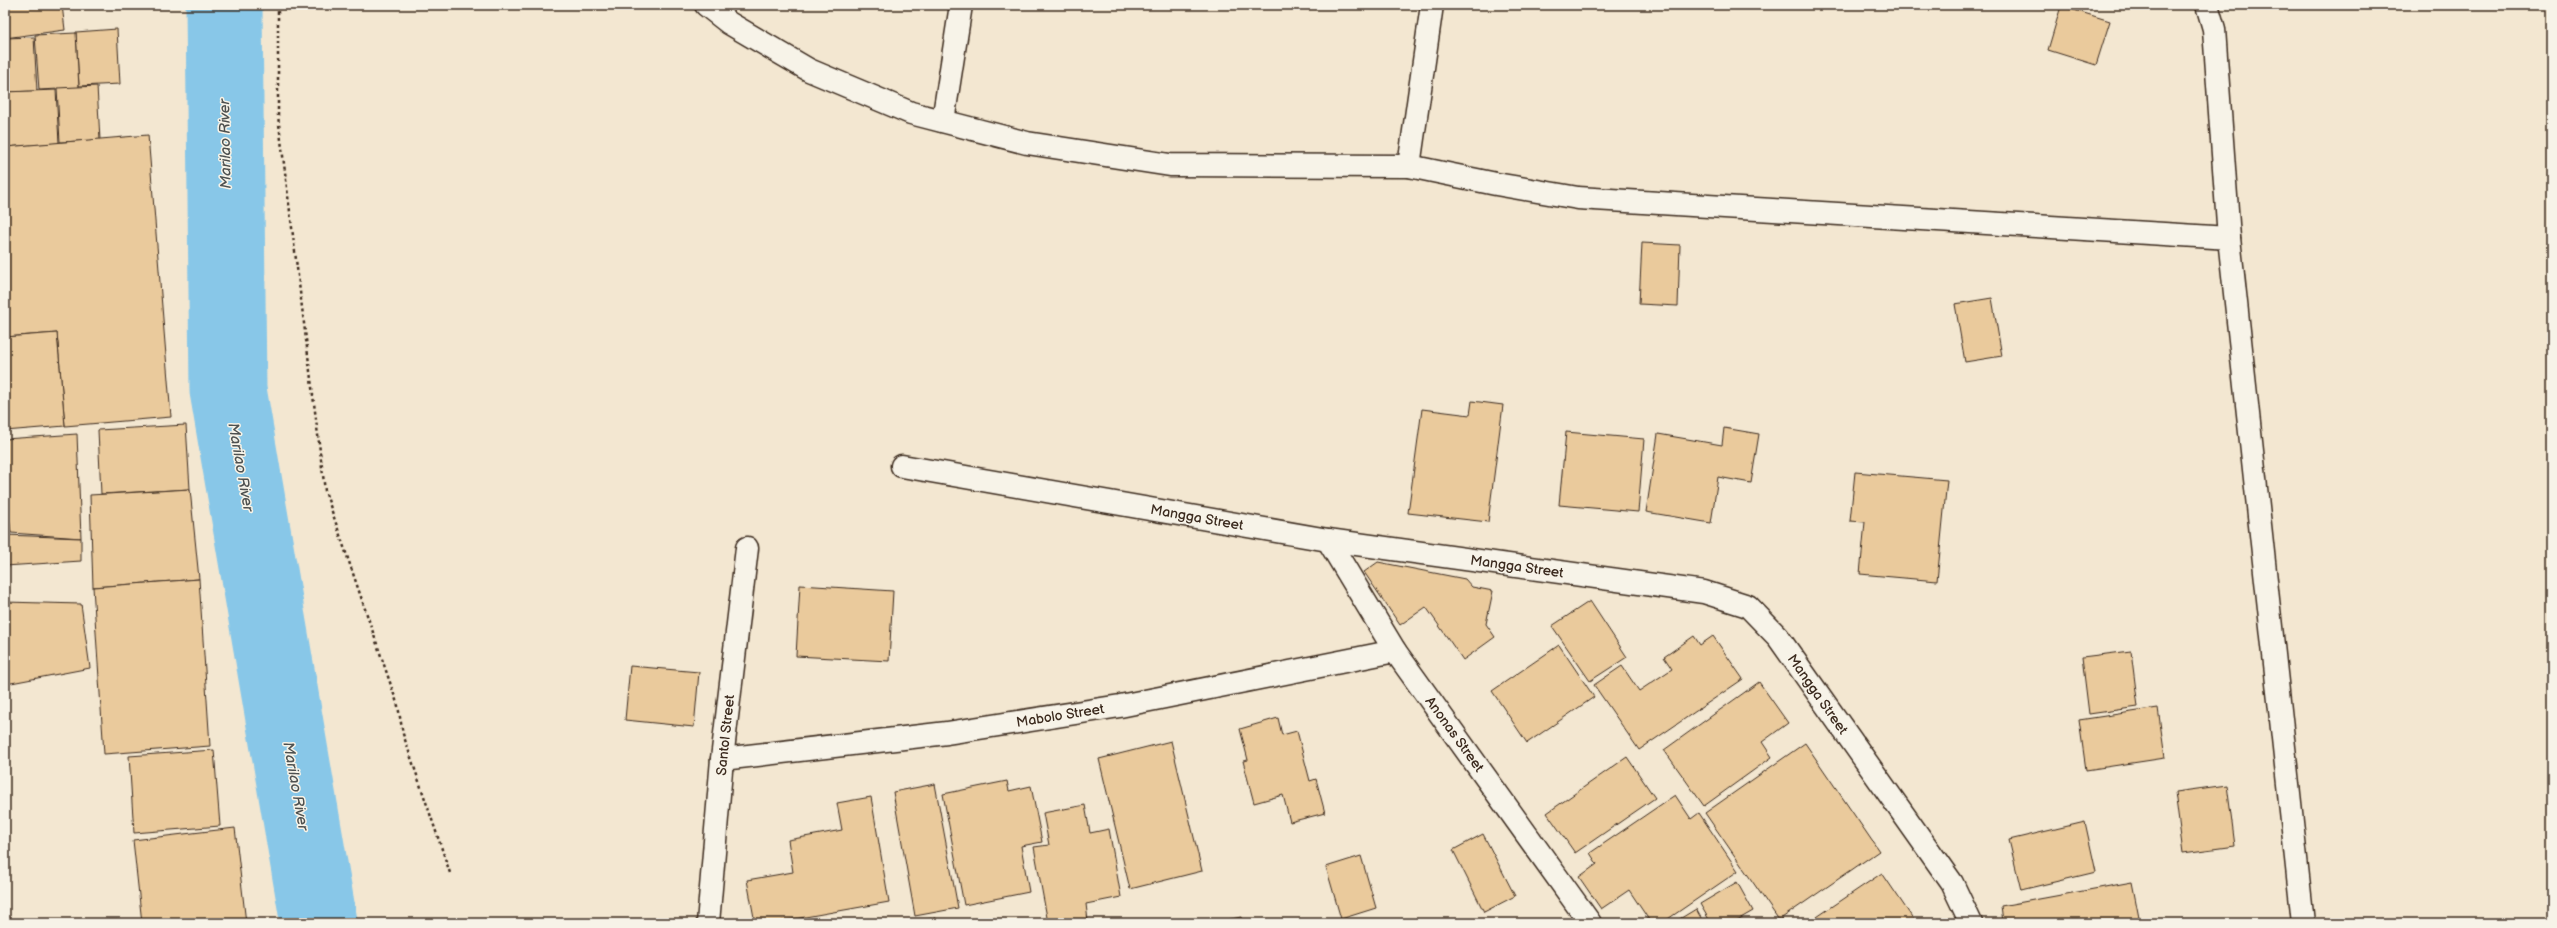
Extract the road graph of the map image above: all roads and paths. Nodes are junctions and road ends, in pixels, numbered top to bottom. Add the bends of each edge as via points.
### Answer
1 (278, 5) edge
2 (706, 5) edge
3 (961, 5) edge
4 (1432, 5) edge
5 (2207, 5) edge
6 (943, 121) junction
7 (1409, 166) junction
8 (2229, 238) junction
9 (902, 466) dead end
10 (1328, 540) junction
11 (747, 548) dead end
12 (1395, 651) junction
13 (722, 758) junction
14 (450, 873) dead end
15 (708, 923) edge
16 (1590, 923) edge
17 (1971, 923) edge
18 (2303, 923) edge

1 - 14 path via 278,116 325,491 398,706 403,734
2 - 6 street via 729,23 809,70 911,112
3 - 6 street
4 - 7 street
5 - 8 street via 2214,29
6 - 7 street via 1027,143 1170,165
7 - 8 street via 1578,198
8 - 18 street
9 - 10 street, Mangga Street
10 - 12 street, Anonas Street
10 - 17 street, Mangga Street via 1704,592 1748,606 1778,637 1952,883
11 - 13 street, Santol Street
12 - 13 street, Mabolo Street via 1120,706 947,733
12 - 16 street, Anonas Street
13 - 15 street, Santol Street

